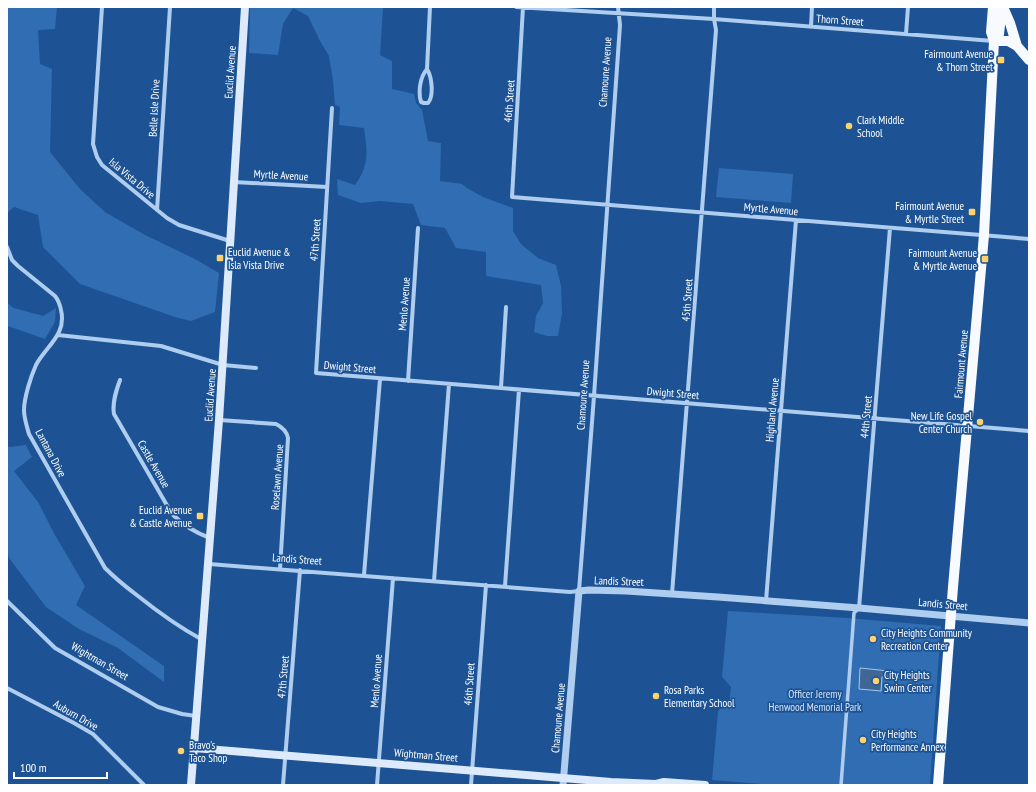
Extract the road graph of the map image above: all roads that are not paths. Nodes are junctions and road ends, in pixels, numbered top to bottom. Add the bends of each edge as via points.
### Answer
1 (102, 7) edge
2 (170, 7) edge
3 (245, 7) edge
4 (430, 7) edge
5 (516, 7) edge
6 (523, 7) edge
7 (618, 7) edge
8 (714, 7) edge
9 (812, 7) edge
10 (908, 7) edge
11 (993, 7) edge
12 (1002, 7) edge
13 (618, 13) junction
14 (714, 19) junction
15 (811, 27) junction
16 (906, 34) junction
17 (994, 41) junction
18 (1017, 46) junction
19 (1029, 60) edge
20 (427, 69) junction
21 (332, 108) dead end
22 (234, 182) junction
23 (327, 187) junction
24 (512, 197) joint
25 (607, 204) junction
26 (157, 210) junction
27 (702, 212) junction
28 (796, 220) junction
29 (418, 228) dead end
30 (890, 228) junction
31 (984, 235) junction
32 (1029, 239) edge
33 (230, 241) junction
34 (7, 246) edge
35 (506, 307) dead end
36 (58, 335) junction
37 (223, 365) junction
38 (256, 368) dead end
39 (316, 373) joint
40 (380, 379) junction
41 (120, 380) dead end
42 (408, 381) junction
43 (449, 384) junction
44 (501, 388) junction
45 (519, 390) junction
46 (594, 396) junction
47 (688, 403) junction
48 (781, 411) junction
49 (874, 418) junction
50 (219, 420) junction
51 (968, 426) junction
52 (1029, 431) edge
53 (210, 538) junction
54 (209, 564) junction
55 (280, 569) junction
56 (300, 570) junction
57 (364, 575) junction
58 (393, 578) junction
59 (434, 581) junction
60 (486, 585) junction
61 (505, 586) junction
62 (579, 591) junction
63 (672, 594) junction
64 (7, 601) edge
65 (766, 601) junction
66 (859, 608) junction
67 (951, 616) junction
68 (1029, 623) edge
69 (201, 639) junction
70 (7, 688) edge
71 (196, 716) junction
72 (194, 748) junction
73 (286, 755) junction
74 (378, 762) junction
75 (472, 770) junction
76 (564, 781) edge
77 (144, 785) edge
78 (191, 785) edge
79 (283, 785) edge
80 (377, 785) edge
81 (470, 785) edge
82 (657, 785) edge
83 (705, 785) edge
84 (841, 785) edge
85 (938, 785) edge

1 - 26 street, Isla Vista Drive via 93,144 102,165
2 - 26 street, Belle Isle Drive
3 - 22 main road, Euclid Avenue
4 - 20 street
5 - 6 street, Thorn Street
6 - 13 street, Thorn Street
6 - 24 street, 46th Street
7 - 13 street, Chamoune Avenue
8 - 14 street, 45th Street
9 - 15 street
10 - 16 street
11 - 17 main road, Fairmount Avenue via 990,32
12 - 17 main road, Fairmount Avenue via 998,34
12 - 18 main road
13 - 14 street, Thorn Street
13 - 25 street, Chamoune Avenue via 620,25
14 - 15 street, Thorn Street
14 - 27 street, 45th Street via 716,30
15 - 16 street, Thorn Street
16 - 17 street, Thorn Street
17 - 18 main road via 1008,41
17 - 31 main road, Fairmount Avenue
18 - 19 main road
20 - 20 street via 421,84 420,99 424,104 430,100 432,87
21 - 23 street, 47th Street
22 - 23 street, Myrtle Avenue
22 - 33 main road, Euclid Avenue
23 - 39 street, 47th Street
24 - 25 street, Myrtle Avenue
25 - 27 street, Myrtle Avenue
25 - 46 street, Chamoune Avenue
26 - 33 street, Isla Vista Drive via 180,225
27 - 28 street, Myrtle Avenue
27 - 47 street, 45th Street
28 - 30 street, Myrtle Avenue
28 - 48 street, Highland Avenue
29 - 42 street, Menlo Avenue
30 - 31 street, Myrtle Avenue
30 - 49 street, 44th Street
31 - 32 street, Myrtle Avenue
31 - 51 main road, Fairmount Avenue
33 - 37 main road, Euclid Avenue
34 - 36 street, Lantana Drive via 12,260 59,302 63,318
35 - 44 street
36 - 37 street via 161,346
36 - 69 street, Lantana Drive via 36,365 26,395 24,411 29,434 105,568 153,608
37 - 38 street
37 - 50 main road, Euclid Avenue
39 - 40 street, Dwight Street
40 - 42 street, Dwight Street
40 - 57 street
41 - 53 street, Castle Avenue via 115,394 114,414 172,514
42 - 43 street, Dwight Street
43 - 44 street, Dwight Street
43 - 59 street
44 - 45 street, Dwight Street
45 - 46 street, Dwight Street
45 - 61 street
46 - 47 street, Dwight Street
46 - 62 street, Chamoune Avenue
47 - 48 street, Dwight Street
47 - 63 street, 45th Street
48 - 49 street, Dwight Street
48 - 65 street, Highland Avenue
49 - 51 street, Dwight Street
49 - 66 street, 44th Street
50 - 53 main road, Euclid Avenue
50 - 55 street, Roselawn Avenue via 276,424 287,434
51 - 52 street, Dwight Street
51 - 67 main road, Fairmount Avenue
53 - 54 main road, Euclid Avenue
54 - 55 street, Landis Street
54 - 69 main road, Euclid Avenue
55 - 56 street, Landis Street
56 - 57 street, Landis Street
56 - 73 street, 47th Street
57 - 58 street, Landis Street
58 - 59 street, Landis Street
58 - 74 street, Menlo Avenue
59 - 60 street, Landis Street
60 - 61 street, Landis Street
60 - 75 street, 46th Street
61 - 62 street, Landis Street
62 - 63 street, Landis Street
62 - 76 street, Chamoune Avenue
63 - 65 street, Landis Street
64 - 71 street, Wightman Street via 55,648 158,707
65 - 66 street, Landis Street
66 - 67 street, Landis Street
66 - 84 street via 854,613
67 - 68 street, Landis Street
67 - 85 main road, Fairmount Avenue
69 - 71 main road, Euclid Avenue
70 - 77 street, Auburn Drive via 94,734
71 - 72 main road, Euclid Avenue
72 - 73 main road, Wightman Street
72 - 78 main road, Euclid Avenue
73 - 74 main road, Wightman Street
73 - 79 street, 47th Street
74 - 75 main road, Wightman Street
74 - 80 street, Menlo Avenue
75 - 76 main road, Wightman Street
75 - 81 street, 46th Street
76 - 82 main road, Wightman Street
82 - 83 main road, Wightman Street via 664,782

